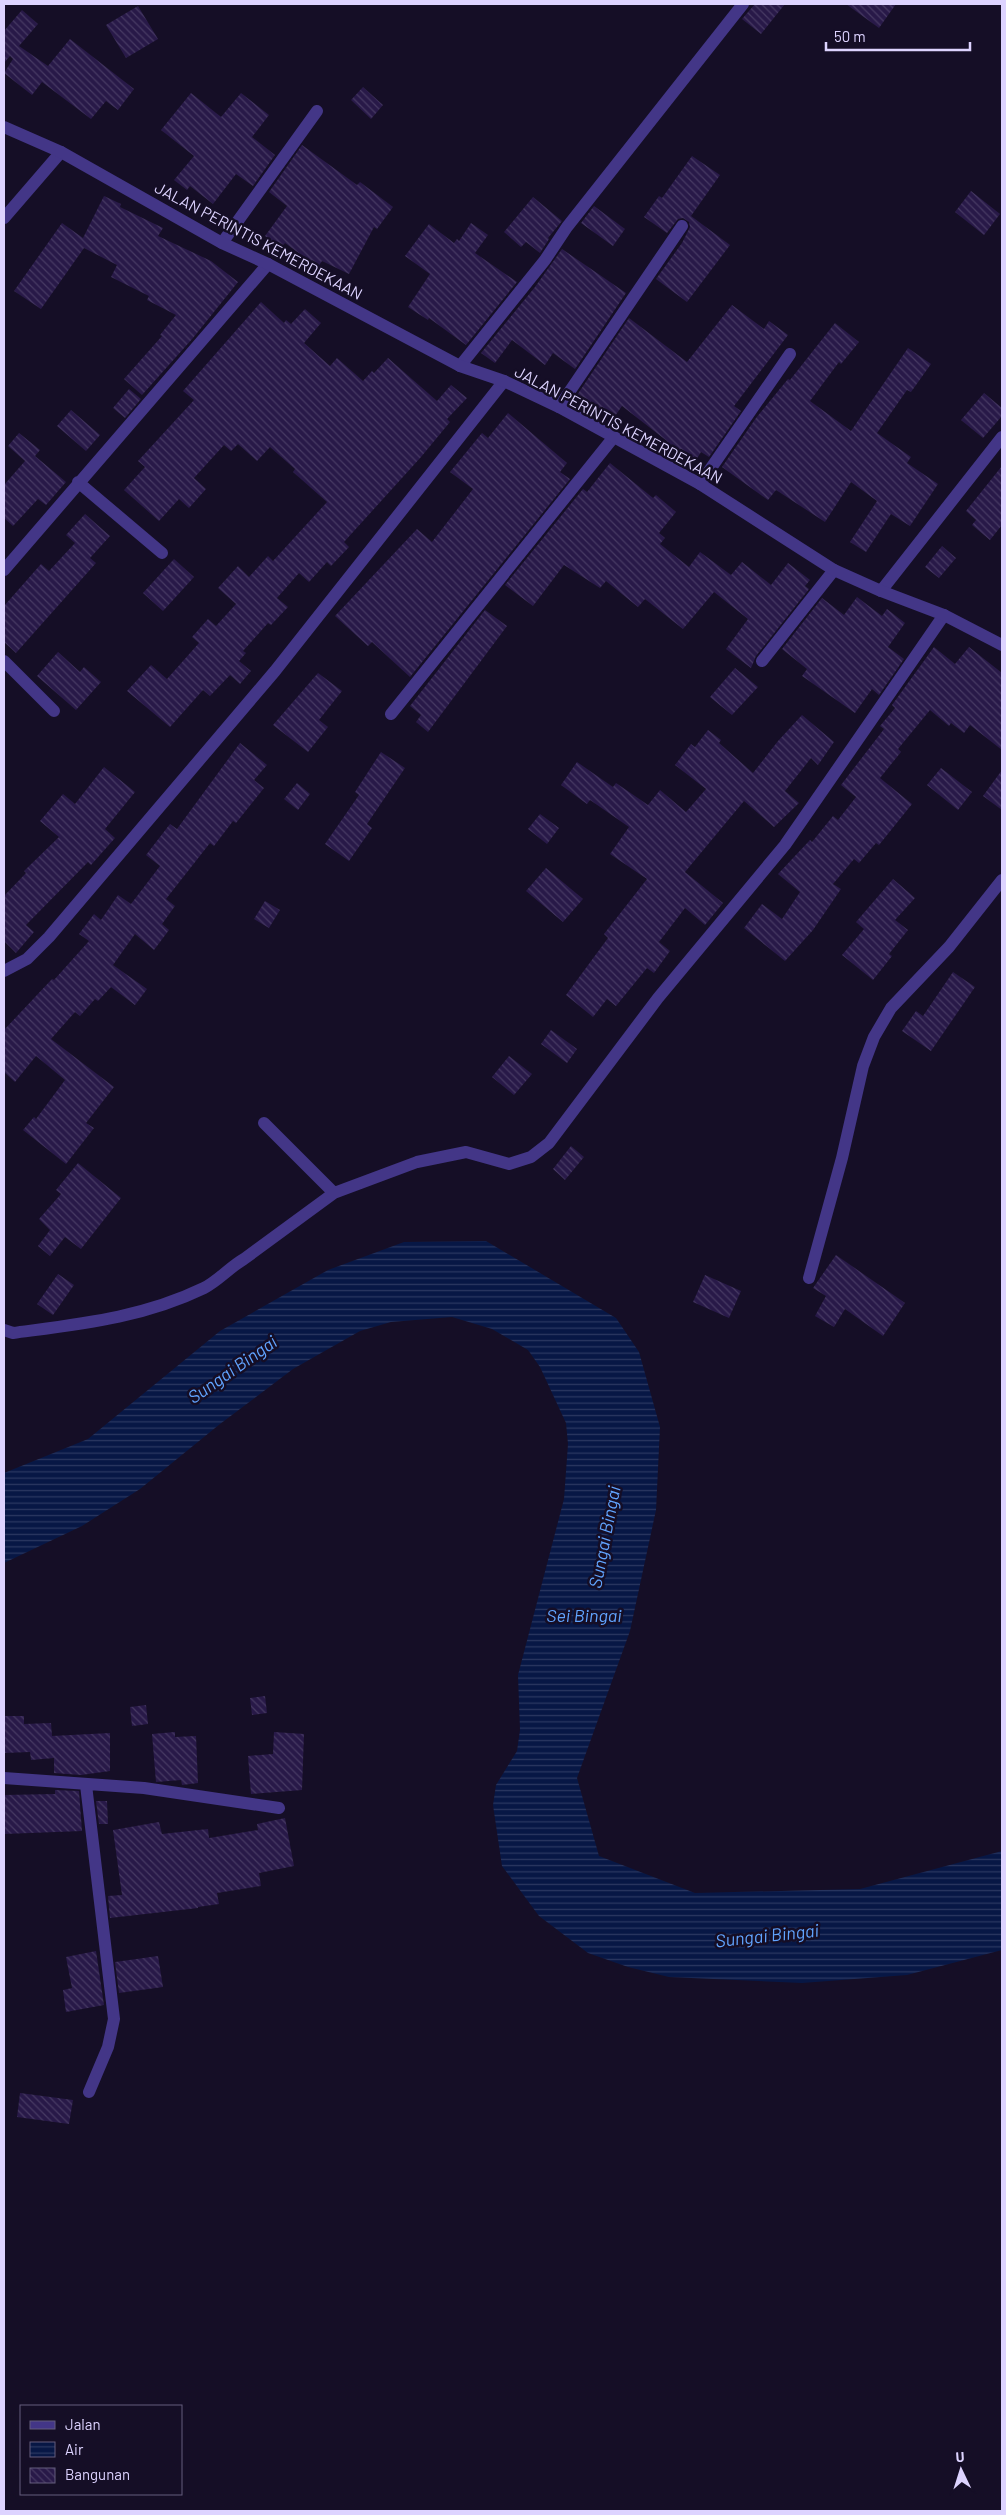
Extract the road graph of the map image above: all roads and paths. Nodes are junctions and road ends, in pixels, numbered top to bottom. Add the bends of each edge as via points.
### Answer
1 (743, 4) edge
2 (317, 111) dead end
3 (4, 127) edge
4 (61, 152) junction
5 (4, 218) edge
6 (682, 226) dead end
7 (222, 243) junction
8 (268, 264) junction
9 (790, 354) dead end
10 (460, 366) junction
11 (504, 381) junction
12 (559, 407) junction
13 (1002, 437) edge
14 (613, 438) junction
15 (78, 482) junction
16 (700, 484) junction
17 (162, 553) dead end
18 (4, 570) edge
19 (834, 570) junction
20 (881, 591) junction
21 (944, 615) junction
22 (1002, 645) edge
23 (4, 661) edge
24 (762, 661) dead end
25 (54, 711) dead end
26 (391, 714) dead end
27 (1002, 880) edge
28 (4, 971) edge
29 (264, 1123) dead end
30 (334, 1193) junction
31 (809, 1278) dead end
32 (4, 1330) edge
33 (4, 1778) edge
34 (86, 1785) junction
35 (279, 1808) dead end
36 (88, 2092) dead end

1 - 10 street
2 - 7 street
3 - 4 street, JALAN PERINTIS KEMERDEKAAN
4 - 5 street
4 - 7 street, JALAN PERINTIS KEMERDEKAAN
6 - 12 street
7 - 8 street, JALAN PERINTIS KEMERDEKAAN
8 - 10 street, JALAN PERINTIS KEMERDEKAAN
8 - 15 street
9 - 16 street
10 - 11 street, JALAN PERINTIS KEMERDEKAAN
11 - 12 street, JALAN PERINTIS KEMERDEKAAN
11 - 28 street via 275,671 49,937 27,959
12 - 14 street, JALAN PERINTIS KEMERDEKAAN
13 - 20 street
14 - 16 street, JALAN PERINTIS KEMERDEKAAN
14 - 26 street
15 - 17 street
15 - 18 street
16 - 19 street, JALAN PERINTIS KEMERDEKAAN
19 - 20 street, JALAN PERINTIS KEMERDEKAAN
19 - 24 street
20 - 21 street, JALAN PERINTIS KEMERDEKAAN
21 - 22 street, JALAN PERINTIS KEMERDEKAAN
21 - 30 street via 785,845 658,998 549,1143 531,1157 509,1164 466,1152 417,1162
23 - 25 street
27 - 31 street via 948,947 891,1008 874,1037
29 - 30 street
30 - 32 street via 206,1287 171,1303 95,1321 13,1334
33 - 34 street
34 - 35 street via 144,1788
34 - 36 street via 114,2019 108,2047

